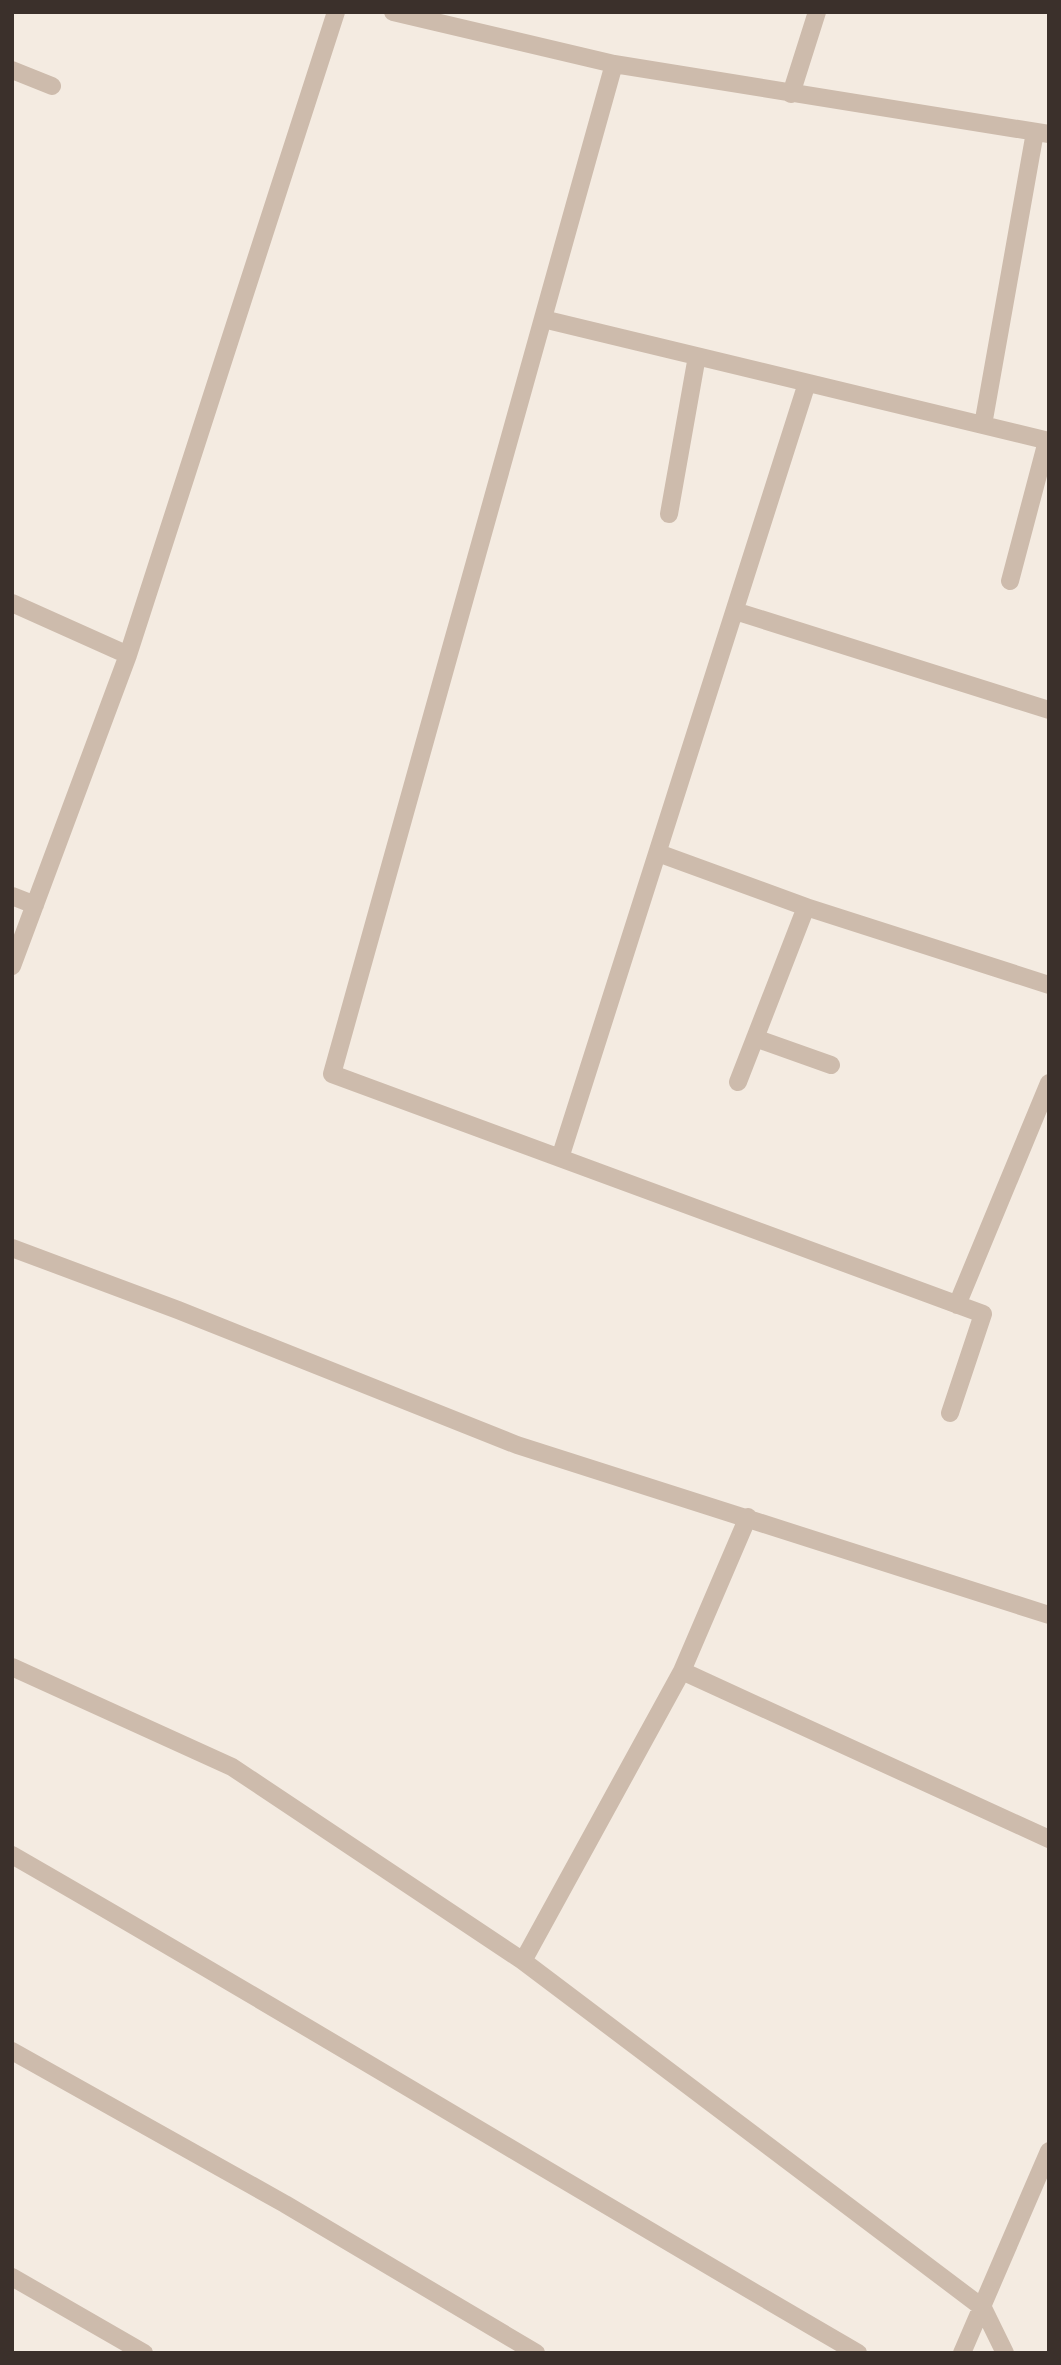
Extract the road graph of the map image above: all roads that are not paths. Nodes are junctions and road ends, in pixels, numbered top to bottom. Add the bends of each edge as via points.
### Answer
1 (336, 12) edge
2 (393, 12) edge
3 (817, 12) edge
4 (416, 15) edge
5 (614, 64) junction
6 (12, 70) edge
7 (52, 86) dead end
8 (790, 94) junction
9 (1042, 133) edge
10 (542, 319) junction
11 (697, 356) junction
12 (807, 383) junction
13 (983, 425) junction
14 (1048, 441) edge
15 (669, 514) dead end
16 (1010, 581) dead end
17 (12, 603) edge
18 (735, 611) junction
19 (128, 655) junction
20 (1049, 710) edge
21 (658, 853) junction
22 (12, 896) edge
23 (35, 905) junction
24 (806, 907) junction
25 (12, 966) edge
26 (1049, 985) edge
27 (755, 1038) junction
28 (831, 1065) dead end
29 (738, 1082) dead end
30 (1049, 1083) edge
31 (560, 1158) junction
32 (12, 1248) edge
33 (957, 1305) junction
34 (950, 1413) dead end
35 (748, 1517) junction
36 (1049, 1615) edge
37 (12, 1667) edge
38 (682, 1671) junction
39 (1049, 1839) edge
40 (12, 1855) edge
41 (523, 1961) junction
42 (12, 2051) edge
43 (1049, 2151) edge
44 (12, 2277) edge
45 (983, 2308) junction
46 (144, 2353) edge
47 (536, 2353) edge
48 (858, 2353) edge
49 (962, 2353) edge
50 (1005, 2353) edge

1 - 19 street
2 - 4 street
3 - 8 street
4 - 5 street
5 - 8 street
5 - 10 street
6 - 7 street
8 - 9 street
9 - 13 street
10 - 11 street
10 - 31 street via 332,1074
11 - 12 street
11 - 15 street
12 - 13 street
12 - 18 street
13 - 14 street
14 - 16 street
17 - 19 street
18 - 20 street
18 - 21 street
19 - 23 street
21 - 24 street
21 - 31 street
22 - 23 street
23 - 25 street
24 - 26 street
24 - 27 street
27 - 28 street
27 - 29 street
30 - 33 street
31 - 33 street
32 - 35 street via 517,1445
33 - 34 street via 983,1314
35 - 36 street
35 - 38 street
37 - 41 street via 232,1768
38 - 39 street
38 - 41 street
40 - 48 street
41 - 45 street
42 - 47 street via 285,2204
43 - 45 street
44 - 46 street
45 - 49 street
45 - 50 street

